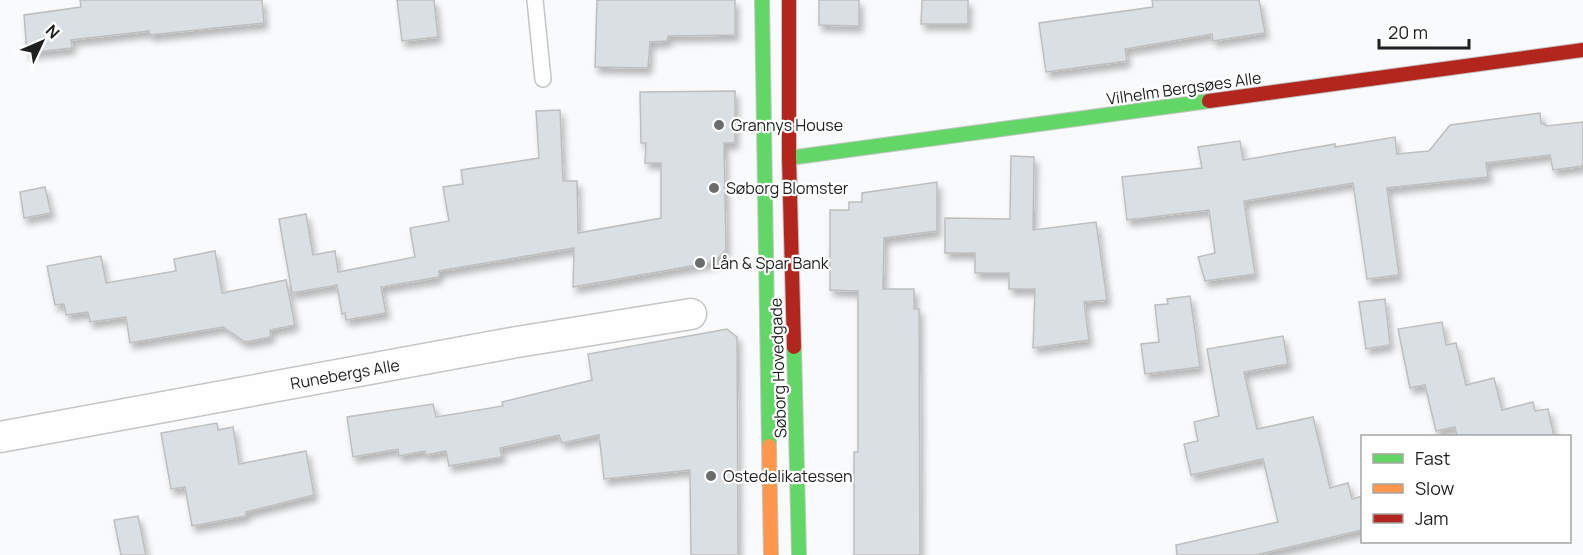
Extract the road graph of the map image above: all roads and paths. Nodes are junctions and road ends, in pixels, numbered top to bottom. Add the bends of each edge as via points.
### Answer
1 (535, 0) edge
2 (762, 0) edge
3 (789, 0) edge
4 (1583, 50) edge
5 (543, 79) dead end
6 (789, 158) junction
7 (691, 314) dead end
8 (0, 437) edge
9 (771, 555) edge
10 (799, 555) edge

1 - 5 lane
2 - 9 street, Søborg Hovedgade
3 - 6 street, Søborg Hovedgade
4 - 6 street, Vilhelm Bergsøes Alle
6 - 10 street, Søborg Hovedgade
7 - 8 street, Runebergs Alle via 516,342

